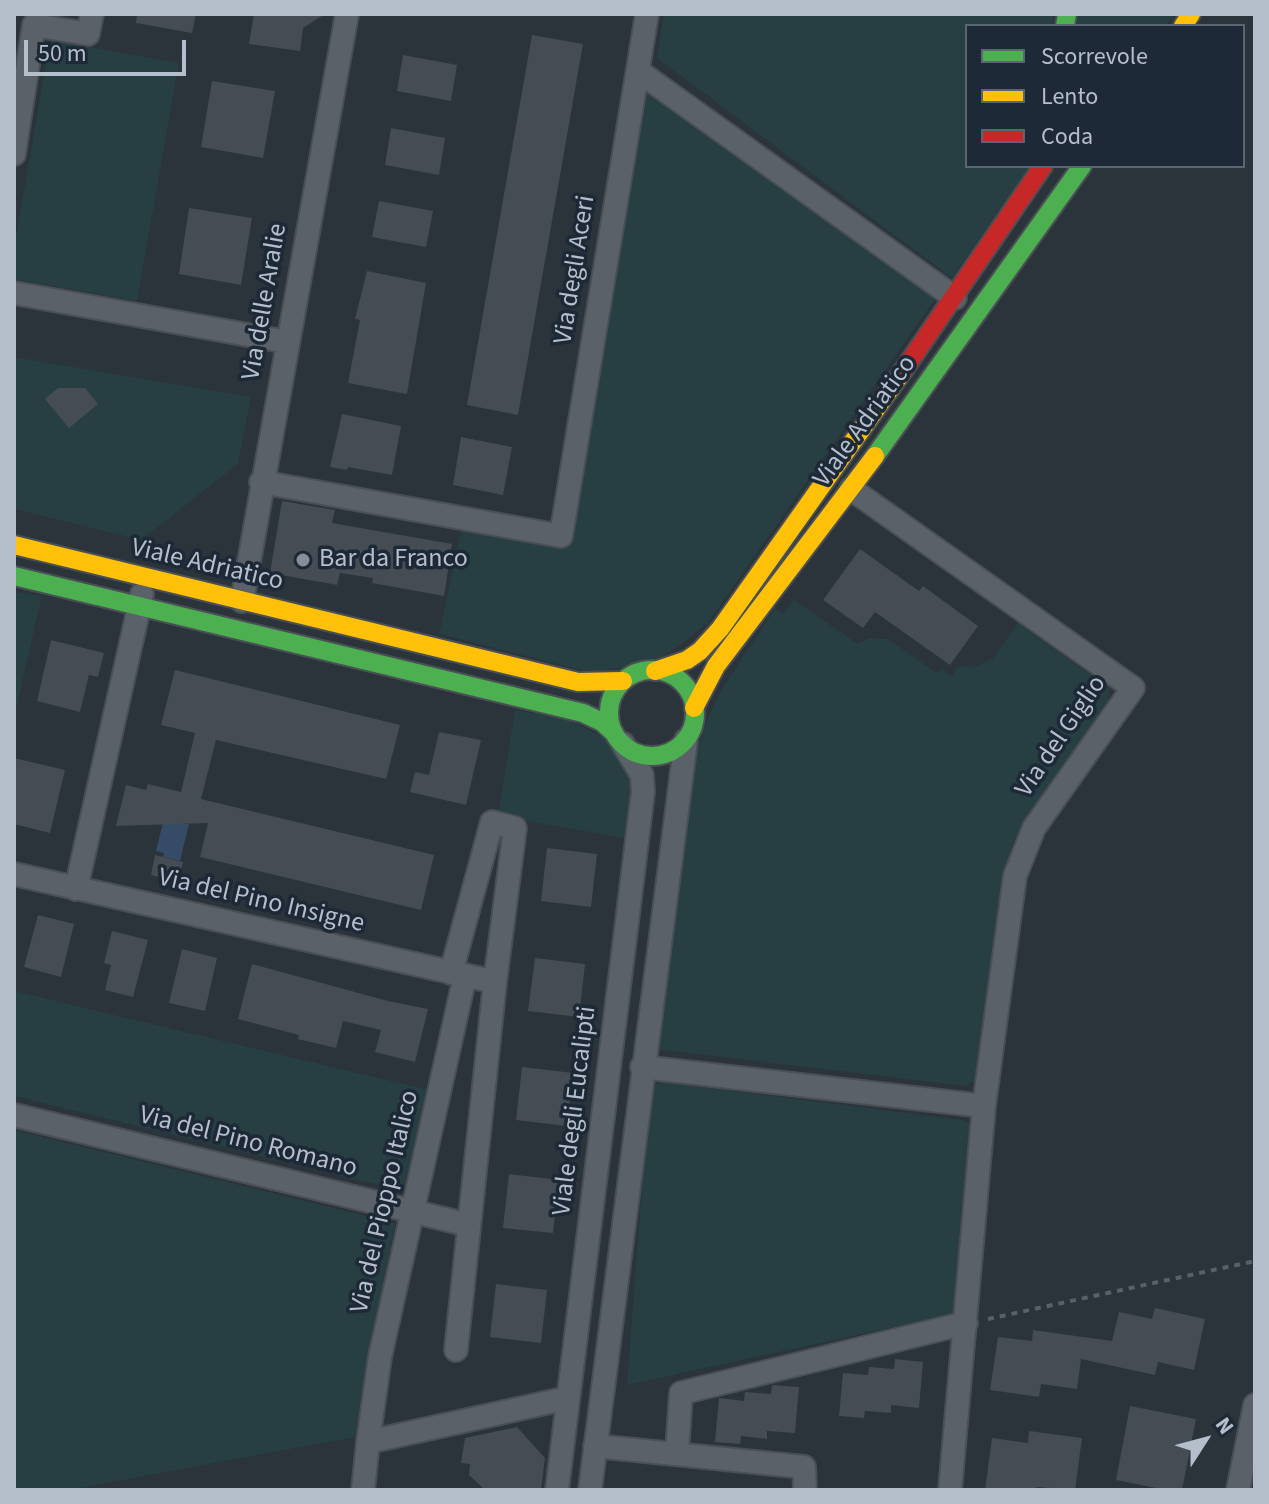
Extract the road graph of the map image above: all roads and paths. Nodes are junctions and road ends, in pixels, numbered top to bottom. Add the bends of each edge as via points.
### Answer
1 (92, 14) edge
2 (347, 14) edge
3 (647, 14) edge
4 (22, 47) edge
5 (638, 71) junction
6 (14, 154) edge
7 (1042, 168) edge
8 (1081, 168) edge
9 (14, 293) edge
10 (955, 298) junction
11 (287, 342) junction
12 (261, 482) junction
13 (851, 489) junction
14 (14, 545) edge
15 (14, 576) edge
16 (145, 578) junction
17 (242, 601) junction
18 (139, 605) junction
19 (655, 671) junction
20 (623, 681) junction
21 (694, 708) junction
22 (618, 738) junction
23 (686, 740) junction
24 (14, 874) edge
25 (76, 889) junction
26 (465, 919) junction
27 (503, 926) junction
28 (458, 975) junction
29 (495, 982) junction
30 (642, 1067) junction
31 (984, 1106) junction
32 (14, 1115) edge
33 (413, 1212) junction
34 (469, 1225) junction
35 (1255, 1261) edge
36 (966, 1323) junction
37 (456, 1350) dead end
38 (568, 1398) junction
39 (1255, 1405) edge
40 (368, 1442) junction
41 (595, 1446) junction
42 (677, 1453) junction
43 (363, 1490) edge
44 (557, 1490) edge
45 (590, 1490) edge
46 (805, 1490) edge
47 (950, 1490) edge
48 (1238, 1490) edge

1 - 4 street via 88,34 34,25
2 - 11 street, Via delle Aralie
3 - 5 street, Via degli Aceri
4 - 6 street
5 - 10 street
5 - 12 street, Via degli Aceri via 561,536
7 - 10 street, Viale Adriatico
8 - 13 street, Viale Adriatico
9 - 11 street
10 - 19 street, Viale Adriatico via 720,629 687,660
11 - 12 street, Via delle Aralie
12 - 17 street, Via delle Aralie
13 - 21 street, Viale Adriatico via 716,666
13 - 31 street, Via del Giglio via 1133,688 1023,851 1015,876
14 - 16 street, Viale Adriatico
15 - 18 street, Viale Adriatico
16 - 17 street, Viale Adriatico
16 - 18 street
17 - 20 street, Viale Adriatico via 578,682
18 - 22 street, Viale Adriatico via 583,713
18 - 25 street
19 - 20 street via 635,673
19 - 21 street via 676,677
20 - 22 street via 610,705
21 - 23 street
22 - 23 street via 648,756 663,755
22 - 38 street, Viale degli Eucalipti via 642,775 643,792
23 - 30 street
24 - 25 street, Via del Pino Insigne
25 - 28 street, Via del Pino Insigne
26 - 27 street
26 - 27 street, Via del Pioppo Italico via 492,822 515,828
26 - 28 street, Via del Pioppo Italico
27 - 29 street, Via del Pioppo Italico
28 - 29 street, Via del Pino Insigne
28 - 33 street, Via del Pioppo Italico
29 - 34 street, Via del Pioppo Italico
30 - 31 street
30 - 41 street
31 - 36 street
32 - 33 street, Via del Pino Romano
33 - 34 street, Via del Pino Romano
33 - 40 street, Via del Pioppo Italico via 380,1357
34 - 37 street, Via del Pioppo Italico
35 - 36 path
36 - 42 street via 681,1393
36 - 47 street
38 - 40 street
38 - 44 street, Viale degli Eucalipti
39 - 48 street
40 - 43 street, Via del Pioppo Italico
41 - 42 street
41 - 45 street
42 - 46 street via 804,1467

